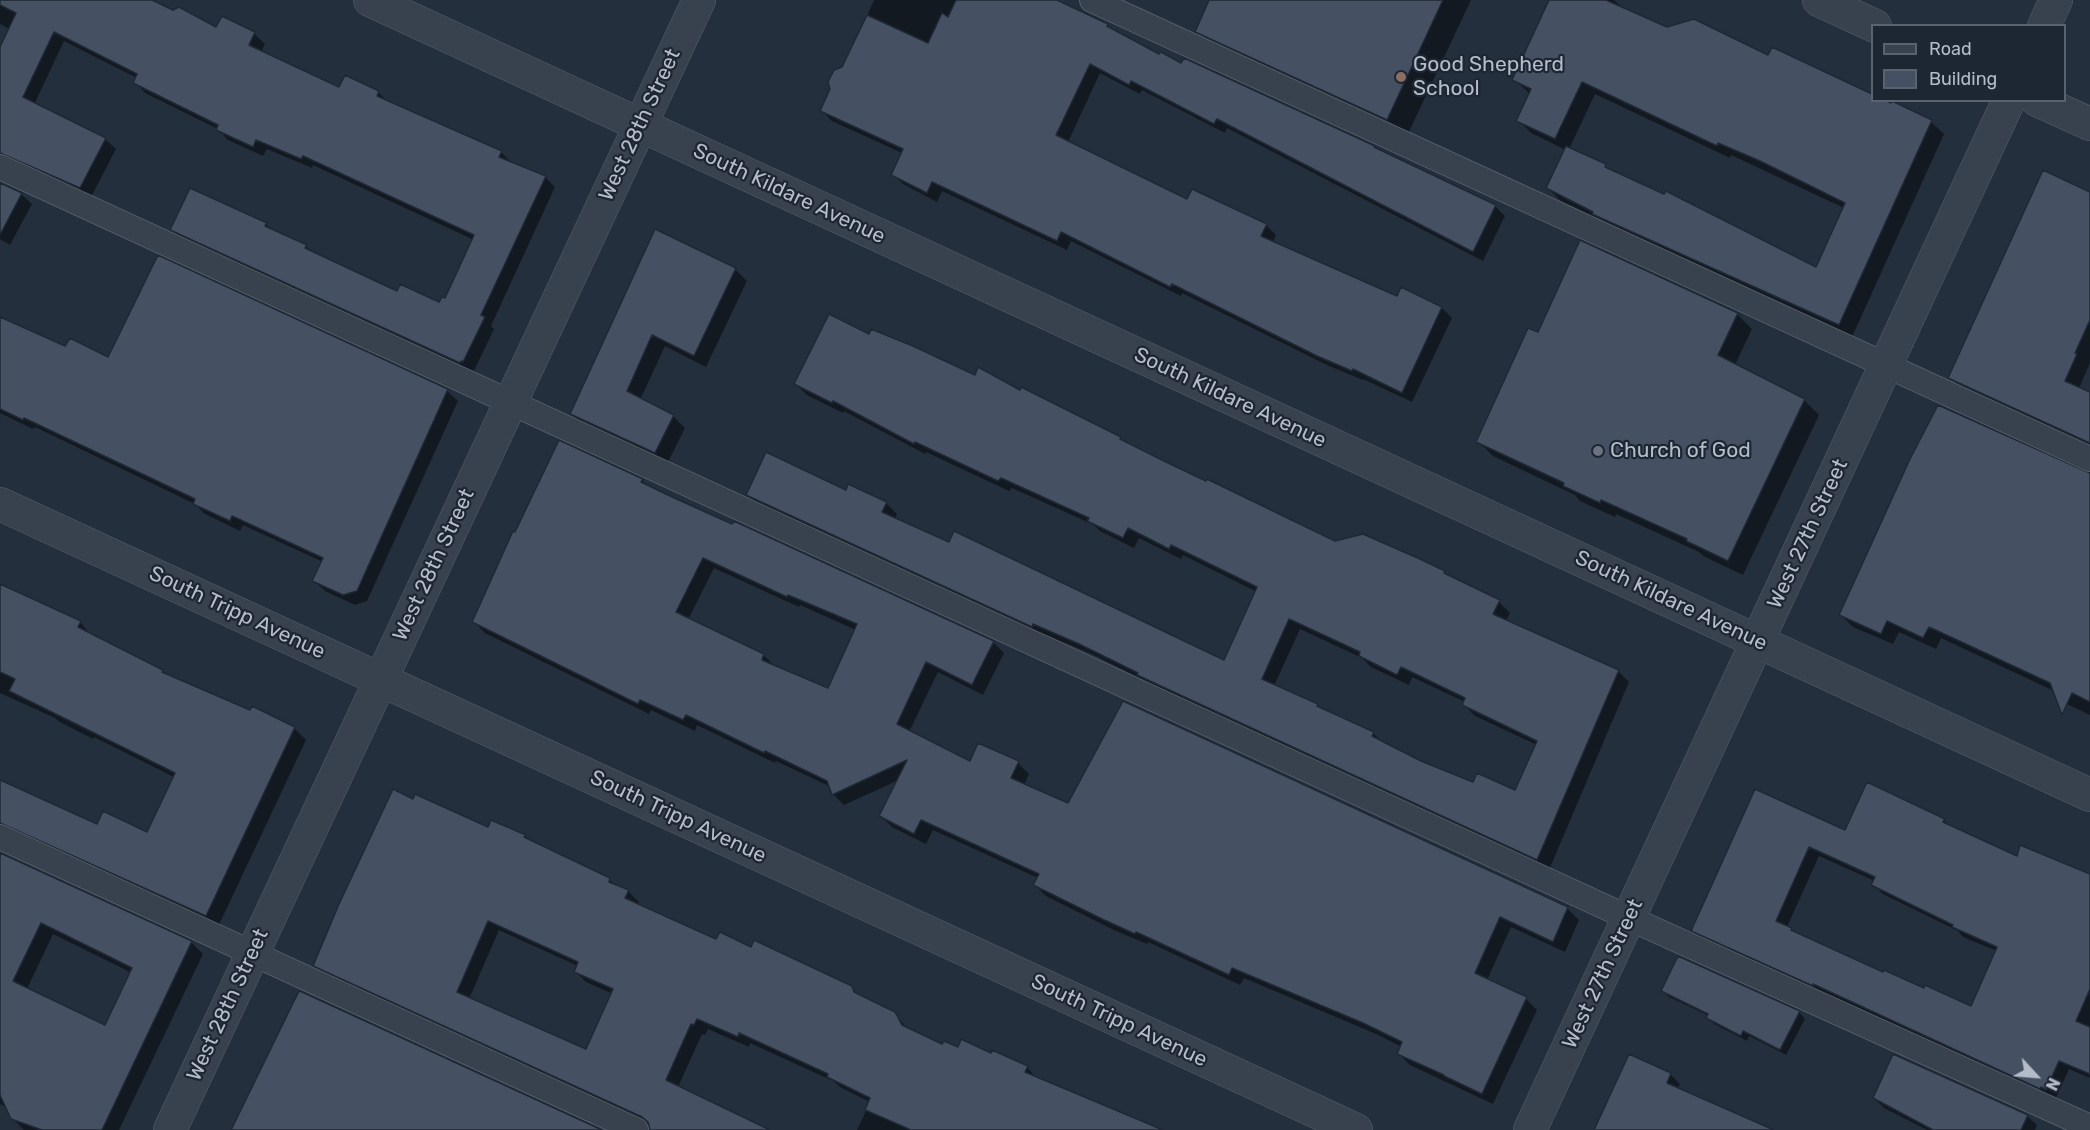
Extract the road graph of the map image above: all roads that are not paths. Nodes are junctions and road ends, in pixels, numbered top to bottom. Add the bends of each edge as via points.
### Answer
1 (370, 0) edge
2 (699, 0) edge
3 (1092, 0) edge
4 (1819, 0) edge
5 (2056, 0) edge
6 (1871, 24) edge
7 (2045, 24) edge
8 (2008, 102) edge
9 (2041, 102) edge
10 (2090, 124) edge
11 (640, 125) junction
12 (0, 167) edge
13 (1886, 365) junction
14 (510, 401) junction
15 (2090, 459) edge
16 (0, 504) edge
17 (1758, 641) junction
18 (381, 680) junction
19 (2090, 795) edge
20 (0, 837) edge
21 (1629, 918) junction
22 (252, 953) junction
23 (2090, 1127) edge
24 (170, 1130) edge
25 (636, 1130) edge
26 (1356, 1130) edge
27 (1530, 1130) edge

1 - 11 street, South Kildare Avenue
2 - 11 street, West 28th Street
3 - 13 lane
4 - 6 street
5 - 7 street
8 - 13 street, West 27th Street
9 - 10 street
11 - 14 street, West 28th Street
11 - 17 street, South Kildare Avenue
12 - 14 lane
13 - 15 lane
13 - 17 street, West 27th Street
14 - 18 street, West 28th Street
14 - 21 lane
16 - 18 street, South Tripp Avenue
17 - 19 street, South Kildare Avenue
17 - 21 street, West 27th Street
18 - 22 street, West 28th Street
18 - 26 street, South Tripp Avenue
20 - 22 lane
21 - 23 lane
21 - 27 street, West 27th Street
22 - 24 street, West 28th Street
22 - 25 lane

